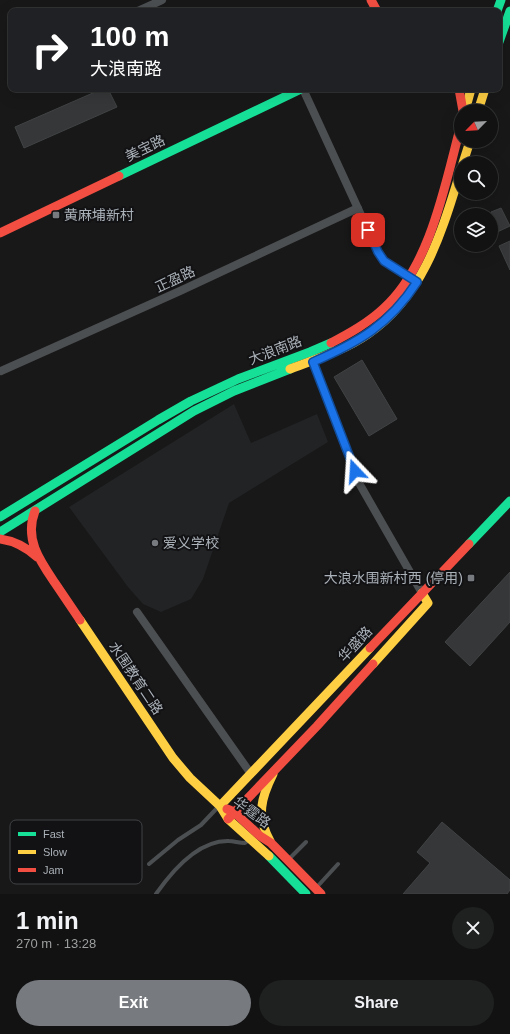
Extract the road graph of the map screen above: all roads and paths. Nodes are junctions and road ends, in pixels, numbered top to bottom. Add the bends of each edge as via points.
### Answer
1 (162, 0) edge
2 (145, 8) edge
3 (510, 11) edge
4 (502, 34) edge
5 (296, 92) edge
6 (303, 92) edge
7 (459, 92) edge
8 (470, 92) edge
9 (484, 92) edge
10 (462, 104) edge
11 (466, 104) edge
12 (480, 104) edge
13 (455, 148) edge
14 (454, 193) edge
15 (358, 208) junction
16 (0, 233) edge
17 (408, 277) junction
18 (417, 282) junction
19 (313, 362) junction
20 (1, 371) dead end
21 (510, 501) edge
22 (35, 511) junction
23 (0, 517) edge
24 (0, 532) edge
25 (0, 539) edge
26 (39, 559) junction
27 (422, 593) junction
28 (137, 612) dead end
29 (278, 767) junction
30 (251, 774) junction
31 (220, 806) junction
32 (231, 816) junction
33 (250, 839) junction
34 (306, 842) dead end
35 (271, 843) junction
36 (288, 860) junction
37 (149, 864) dead end
38 (338, 864) dead end
39 (318, 891) edge
40 (156, 894) edge
41 (306, 894) edge

1 - 2 street
3 - 4 main road
5 - 16 main road, 美宝路
6 - 15 street
7 - 10 main road
8 - 11 main road
9 - 12 main road
13 - 17 main road, 大浪南路 via 434,225
14 - 18 main road, 大浪南路 via 435,250
15 - 17 street via 384,261
15 - 20 street, 正盈路
17 - 18 street
17 - 23 main road, 大浪南路 via 399,291 379,312 346,335 296,358 234,381 173,411
18 - 19 main road, 大浪南路 via 408,296 382,324 353,343
19 - 22 main road, 大浪南路 via 234,391 200,408
19 - 27 street via 359,483
21 - 27 main road, 华盛路
22 - 24 main road, 大浪南路
22 - 26 main road via 31,521 31,532
25 - 26 main road via 19,543
26 - 31 main road, 水围教育二路 via 173,758
27 - 29 main road, 华盛路 via 428,603
27 - 30 main road, 华盛路
28 - 30 street
29 - 32 main road, 华盛路
29 - 35 main road via 272,776 260,813 263,829
30 - 31 main road, 华盛路
31 - 32 main road, 华霆路
31 - 37 lane via 201,825
32 - 33 main road, 华霆路
32 - 35 main road, 华霆路
33 - 40 lane via 244,843 222,841 201,848 174,871
33 - 41 main road, 华霆路
34 - 36 lane
35 - 36 main road, 华霆路
36 - 39 main road, 华霆路
38 - 39 lane

